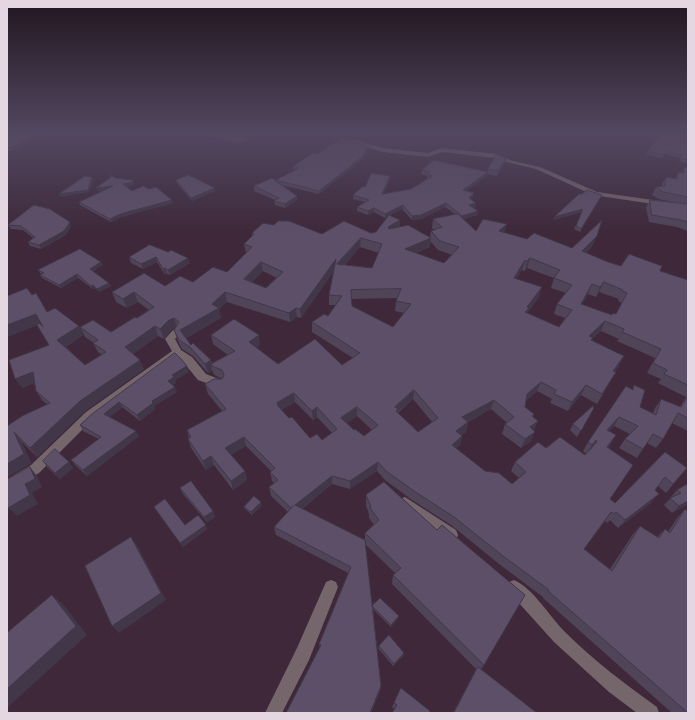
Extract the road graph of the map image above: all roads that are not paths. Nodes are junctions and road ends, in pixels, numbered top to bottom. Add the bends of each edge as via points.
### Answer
1 (539, 169) edge
2 (688, 209) edge
3 (176, 332) edge
4 (177, 352) junction
5 (220, 384) edge
6 (7, 486) edge
7 (405, 503) edge
8 (463, 545) edge
9 (505, 580) edge
10 (331, 587) dead end
11 (273, 713) edge
12 (651, 713) edge

1 - 2 street via 594,194
3 - 4 street via 170,340
4 - 5 street via 188,360 202,377
4 - 6 street via 90,415 54,452
7 - 8 street
9 - 12 street via 523,595 559,637 599,673
10 - 11 street

